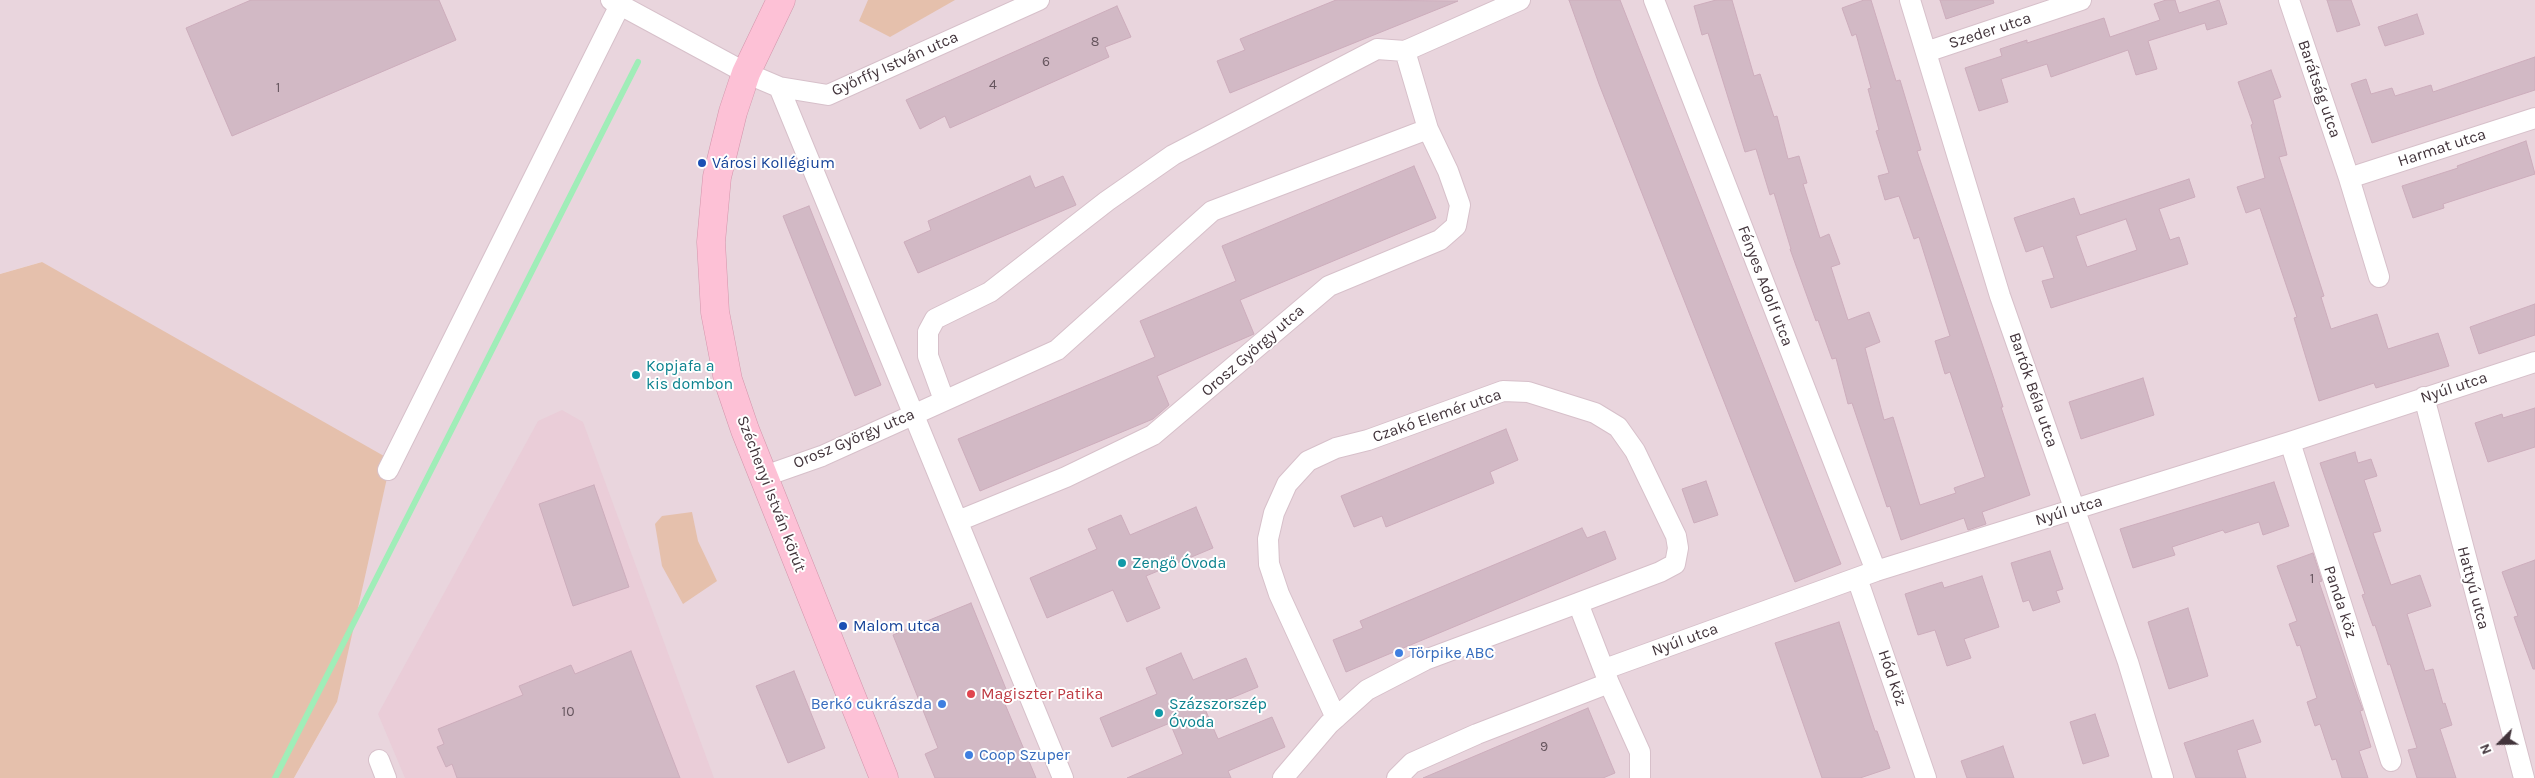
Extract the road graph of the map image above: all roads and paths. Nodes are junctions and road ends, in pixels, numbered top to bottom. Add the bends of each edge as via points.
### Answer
1 (781, 0) edge
2 (1039, 0) edge
3 (1520, 0) edge
4 (1654, 0) edge
5 (1910, 0) edge
6 (2082, 0) edge
7 (2289, 0) edge
8 (616, 2) edge
9 (1405, 51) junction
10 (1926, 52) junction
11 (746, 73) junction
12 (779, 87) junction
13 (2535, 118) edge
14 (1428, 129) junction
15 (2349, 178) junction
16 (2379, 276) dead end
17 (2535, 362) edge
18 (2424, 397) junction
19 (944, 400) junction
20 (913, 414) junction
21 (2290, 442) junction
22 (388, 470) dead end
23 (762, 477) junction
24 (2074, 509) junction
25 (958, 521) junction
26 (1876, 571) junction
27 (1857, 578) junction
28 (1578, 603) junction
29 (1607, 676) junction
30 (1336, 718) junction
31 (2391, 761) dead end
32 (884, 778) edge
33 (1063, 778) edge
34 (1283, 778) edge
35 (1397, 778) edge
36 (1640, 778) edge
37 (1926, 778) edge
38 (2163, 778) edge
39 (2524, 778) edge

1 - 11 street, Széchenyi István körút
2 - 12 street, Győrffy István utca via 828,96
3 - 9 street
4 - 26 street, Fényes Adolf utca
5 - 10 street, Bartók Béla utca
6 - 10 street, Szeder utca
7 - 15 street, Barátság utca
8 - 11 street, Győrffy István utca
8 - 22 street
9 - 14 street, Orosz György utca
9 - 19 street via 1377,49 1173,155 1107,201 990,292 935,319 928,332 928,356
10 - 24 street, Bartók Béla utca via 2000,296
11 - 12 street, Győrffy István utca
11 - 23 street, Széchenyi István körút via 717,177 711,242 715,312 728,380
12 - 20 street
13 - 15 street, Harmat utca
14 - 19 street, Orosz György utca via 1212,211 1057,350
14 - 25 street, Orosz György utca via 1460,205 1456,226 1440,240 1329,286 1153,435 1066,477
15 - 16 street, Barátság utca
17 - 18 street, Nyúl utca
18 - 21 street, Nyúl utca
18 - 39 street, Hattyú utca
19 - 20 street, Orosz György utca
20 - 23 street, Orosz György utca via 822,456
20 - 25 street
21 - 24 street, Nyúl utca
21 - 31 street, Panda köz
23 - 32 street, Széchenyi István körút
24 - 26 street, Nyúl utca
24 - 38 street, Bartók Béla utca via 2128,662
25 - 33 street
26 - 27 street, Nyúl utca
27 - 29 street, Nyúl utca
27 - 37 street, Hód köz
28 - 29 street
28 - 30 street, Czakó Elemér utca via 1425,660 1367,690
28 - 30 street, Czakó Elemér utca via 1675,564 1678,548 1676,536 1635,451 1618,428 1595,413 1528,392 1502,391 1368,440 1336,448 1308,461 1287,484 1274,513 1268,539 1269,564 1279,594
29 - 35 street via 1412,763
29 - 36 street via 1640,752
30 - 34 street, Czakó Elemér utca

